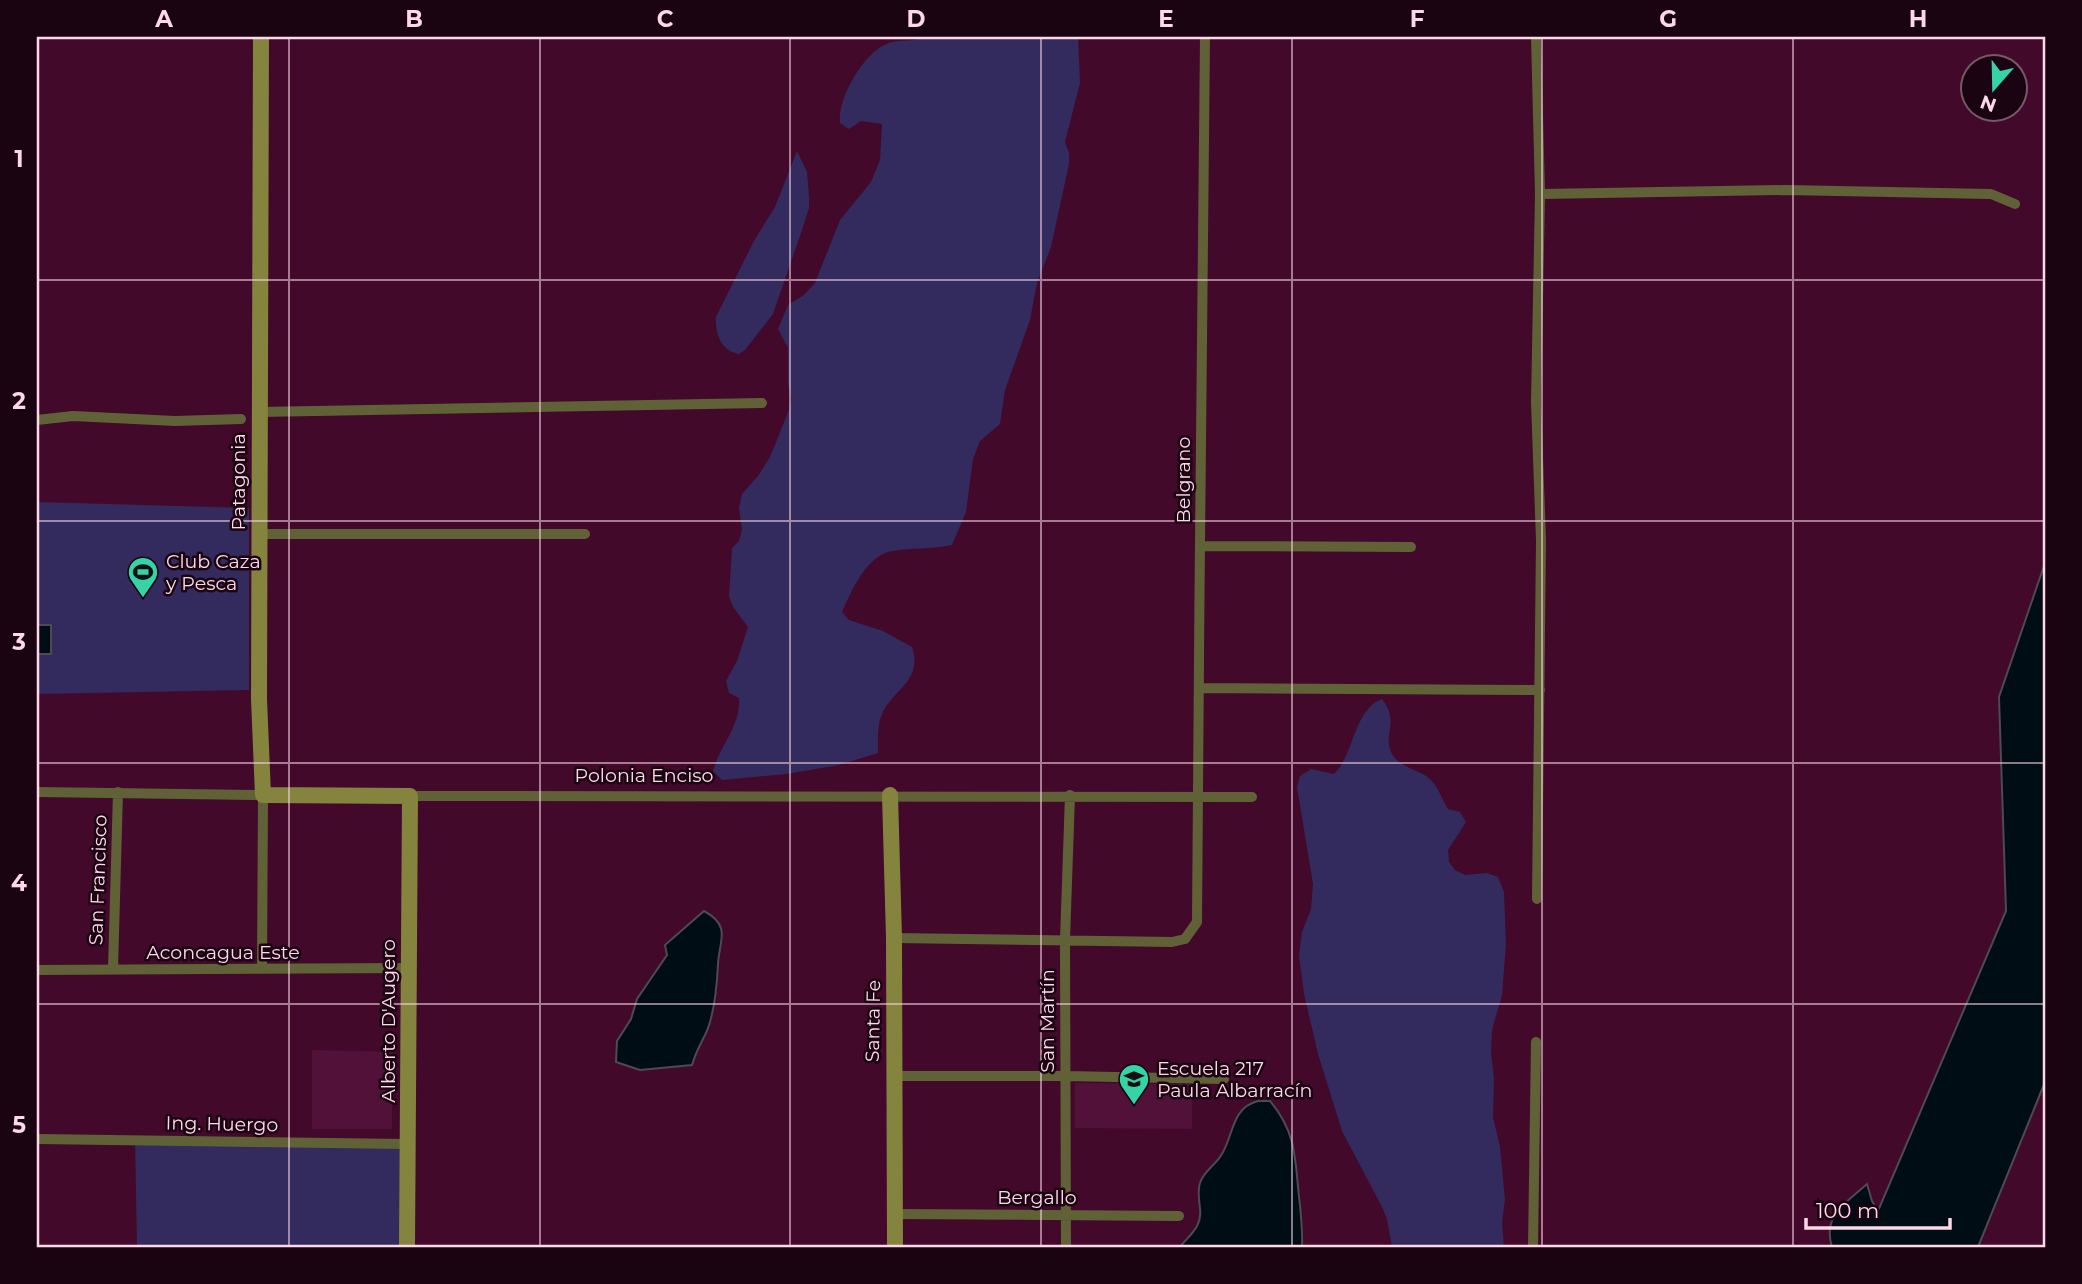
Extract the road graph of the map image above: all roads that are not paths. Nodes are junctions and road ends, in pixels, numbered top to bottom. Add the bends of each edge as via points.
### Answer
1 (261, 37) edge
2 (1205, 37) edge
3 (1536, 37) edge
4 (1541, 194) junction
5 (2015, 204) dead end
6 (762, 403) dead end
7 (252, 417) junction
8 (37, 420) edge
9 (259, 534) junction
10 (585, 534) dead end
11 (1200, 546) junction
12 (1410, 547) dead end
13 (1200, 688) junction
14 (1540, 690) junction
15 (37, 792) edge
16 (118, 792) junction
17 (263, 795) junction
18 (891, 795) junction
19 (1070, 795) junction
20 (1198, 795) junction
21 (410, 796) junction
22 (1252, 797) dead end
23 (1537, 900) dead end
24 (894, 938) junction
25 (1065, 940) junction
26 (409, 968) junction
27 (262, 969) junction
28 (37, 970) edge
29 (113, 970) junction
30 (1536, 1042) dead end
31 (893, 1076) junction
32 (1064, 1076) junction
33 (1224, 1079) dead end
34 (37, 1139) edge
35 (407, 1144) junction
36 (895, 1214) junction
37 (1065, 1214) junction
38 (1179, 1216) dead end
39 (407, 1247) edge
40 (895, 1247) edge
41 (1066, 1247) edge
42 (1533, 1247) edge

1 - 7 main road, Patagonia
2 - 11 street, Belgrano
3 - 4 street
4 - 5 street via 1786,190 1991,194
4 - 14 street via 1536,402
6 - 7 street
7 - 8 street
7 - 9 main road, Patagonia
9 - 10 street
9 - 17 main road, Patagonia
11 - 12 street
11 - 13 street, Belgrano
13 - 14 street
13 - 20 street, Belgrano
14 - 23 street
15 - 16 street, Polonia Enciso
16 - 17 street, Polonia Enciso
16 - 29 street, San Francisco
17 - 21 main road, Polonia Enciso
17 - 27 street, Patagonia
18 - 19 street, Polonia Enciso
18 - 21 street, Polonia Enciso
18 - 24 main road, Santa Fe
19 - 20 street, Polonia Enciso
19 - 25 street, San Martín
20 - 22 street, Polonia Enciso
20 - 25 street, Belgrano via 1197,922 1185,939
21 - 26 main road, Alberto D'Augero
24 - 25 street
24 - 31 main road, Santa Fe
25 - 32 street, San Martín
26 - 27 street, Aconcagua Este
26 - 35 main road, Alberto D'Augero
27 - 29 street, Aconcagua Este
28 - 29 street, Aconcagua Este
30 - 42 street
31 - 32 street
31 - 36 main road, Santa Fe
32 - 33 street
32 - 37 street, San Martín
34 - 35 street, Ing. Huergo
35 - 39 main road, Alberto D'Augero
36 - 37 street, Bergallo
36 - 40 main road, Santa Fe
37 - 38 street, Bergallo
37 - 41 street, San Martín

